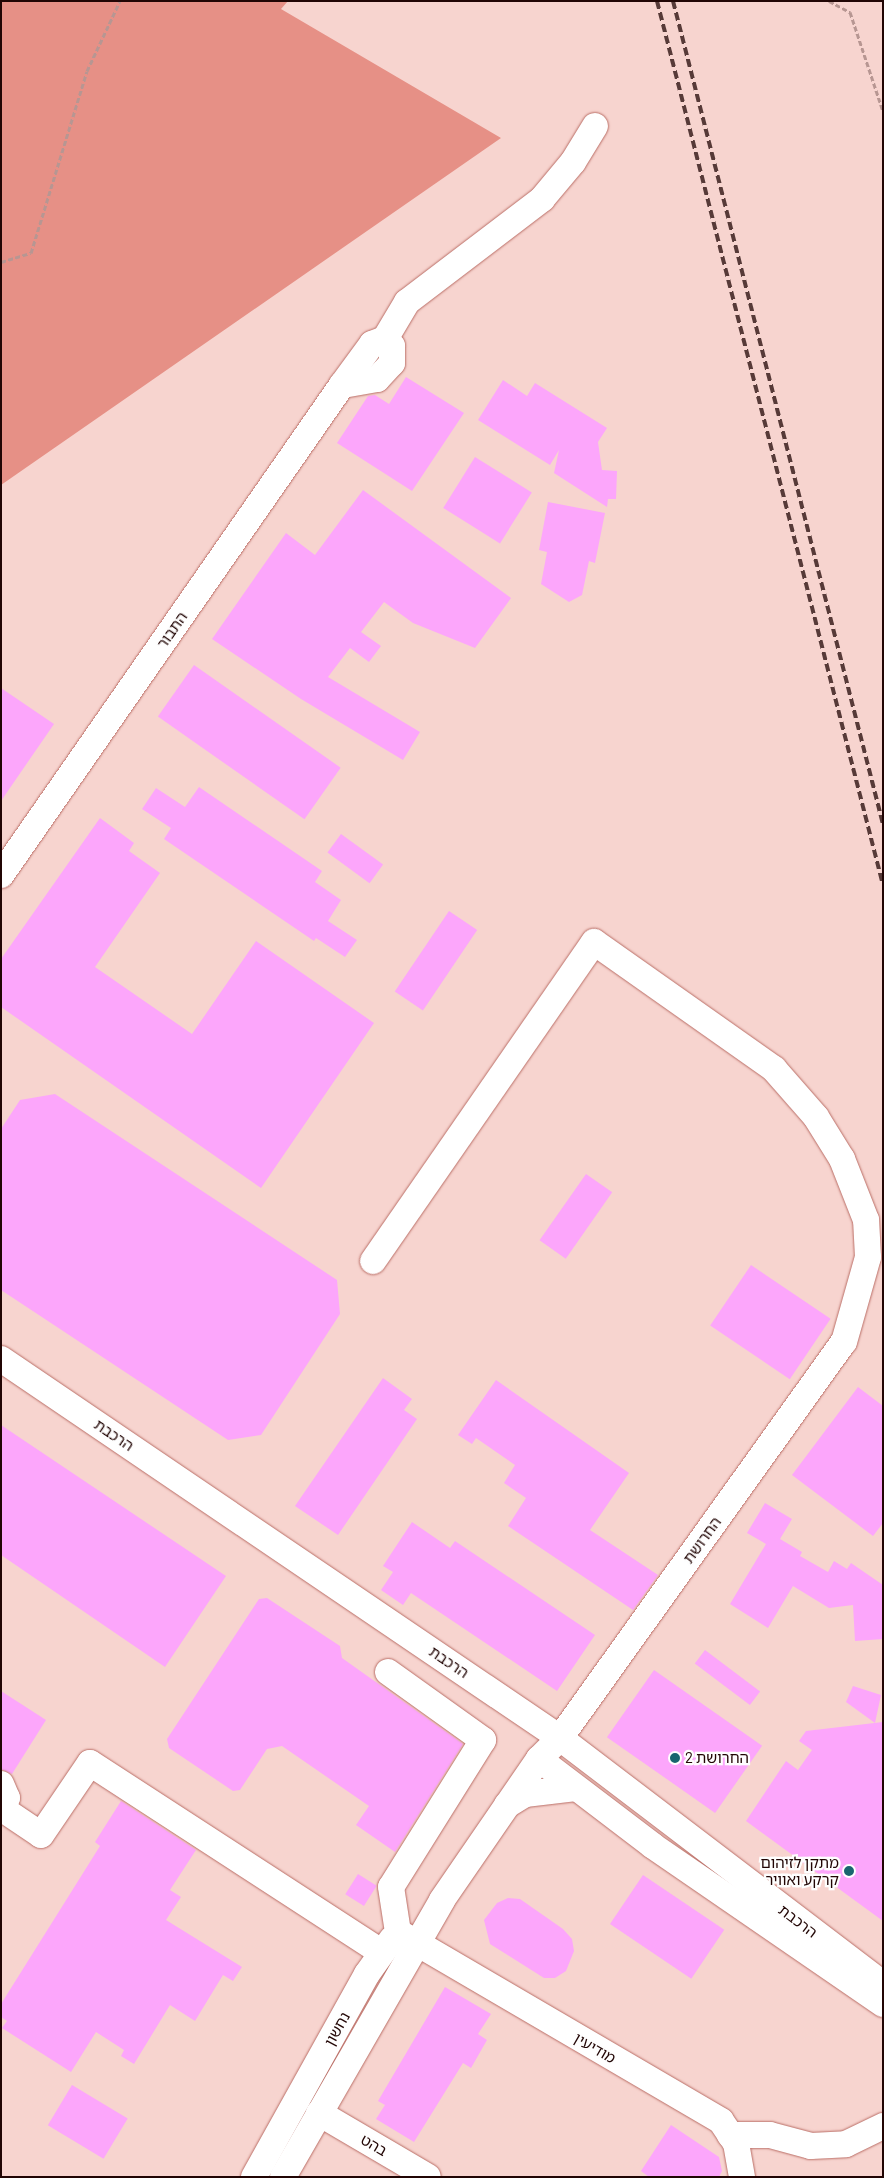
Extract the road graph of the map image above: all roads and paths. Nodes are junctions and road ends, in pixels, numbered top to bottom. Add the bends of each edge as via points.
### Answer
1 (120, 1) edge
2 (829, 1) edge
3 (883, 111) edge
4 (595, 126) dead end
5 (1, 262) edge
6 (1, 874) edge
7 (373, 1261) dead end
8 (1, 1359) edge
9 (388, 1672) dead end
10 (560, 1738) junction
11 (539, 1759) junction
12 (1, 1784) edge
13 (576, 1788) junction
14 (507, 1805) junction
15 (1, 1808) edge
16 (407, 1938) junction
17 (381, 1952) junction
18 (883, 1984) edge
19 (883, 2004) edge
20 (319, 2113) junction
21 (883, 2126) edge
22 (730, 2135) junction
23 (254, 2177) edge
24 (283, 2177) edge
25 (428, 2177) edge
26 (742, 2177) edge

1 - 5 path via 87,71 31,252
2 - 3 path via 850,12
4 - 6 street, התבור via 573,162 542,199 407,302 385,339 392,346 392,363 377,380 342,385
7 - 10 street, החרושת via 594,942 774,1069 816,1118 842,1159 866,1220 868,1257 844,1342
8 - 10 street, הרכבת
9 - 16 street via 483,1740 391,1887
10 - 11 street, נחשון
10 - 18 street, הרכבת
11 - 13 street
11 - 14 street, נחשון
12 - 15 street via 7,1798
13 - 14 street via 525,1794
13 - 19 street via 653,1846
14 - 16 street, נחשון via 442,1900
15 - 17 street via 41,1836 90,1764
16 - 17 street, נחשון
16 - 20 street, נחשון
16 - 22 street, מודיעין via 721,2121
17 - 23 street, נחשון
20 - 24 street, נחשון
20 - 25 street, בהט
21 - 22 street via 846,2144 811,2146 770,2135
22 - 26 street, מודיעין via 736,2143

